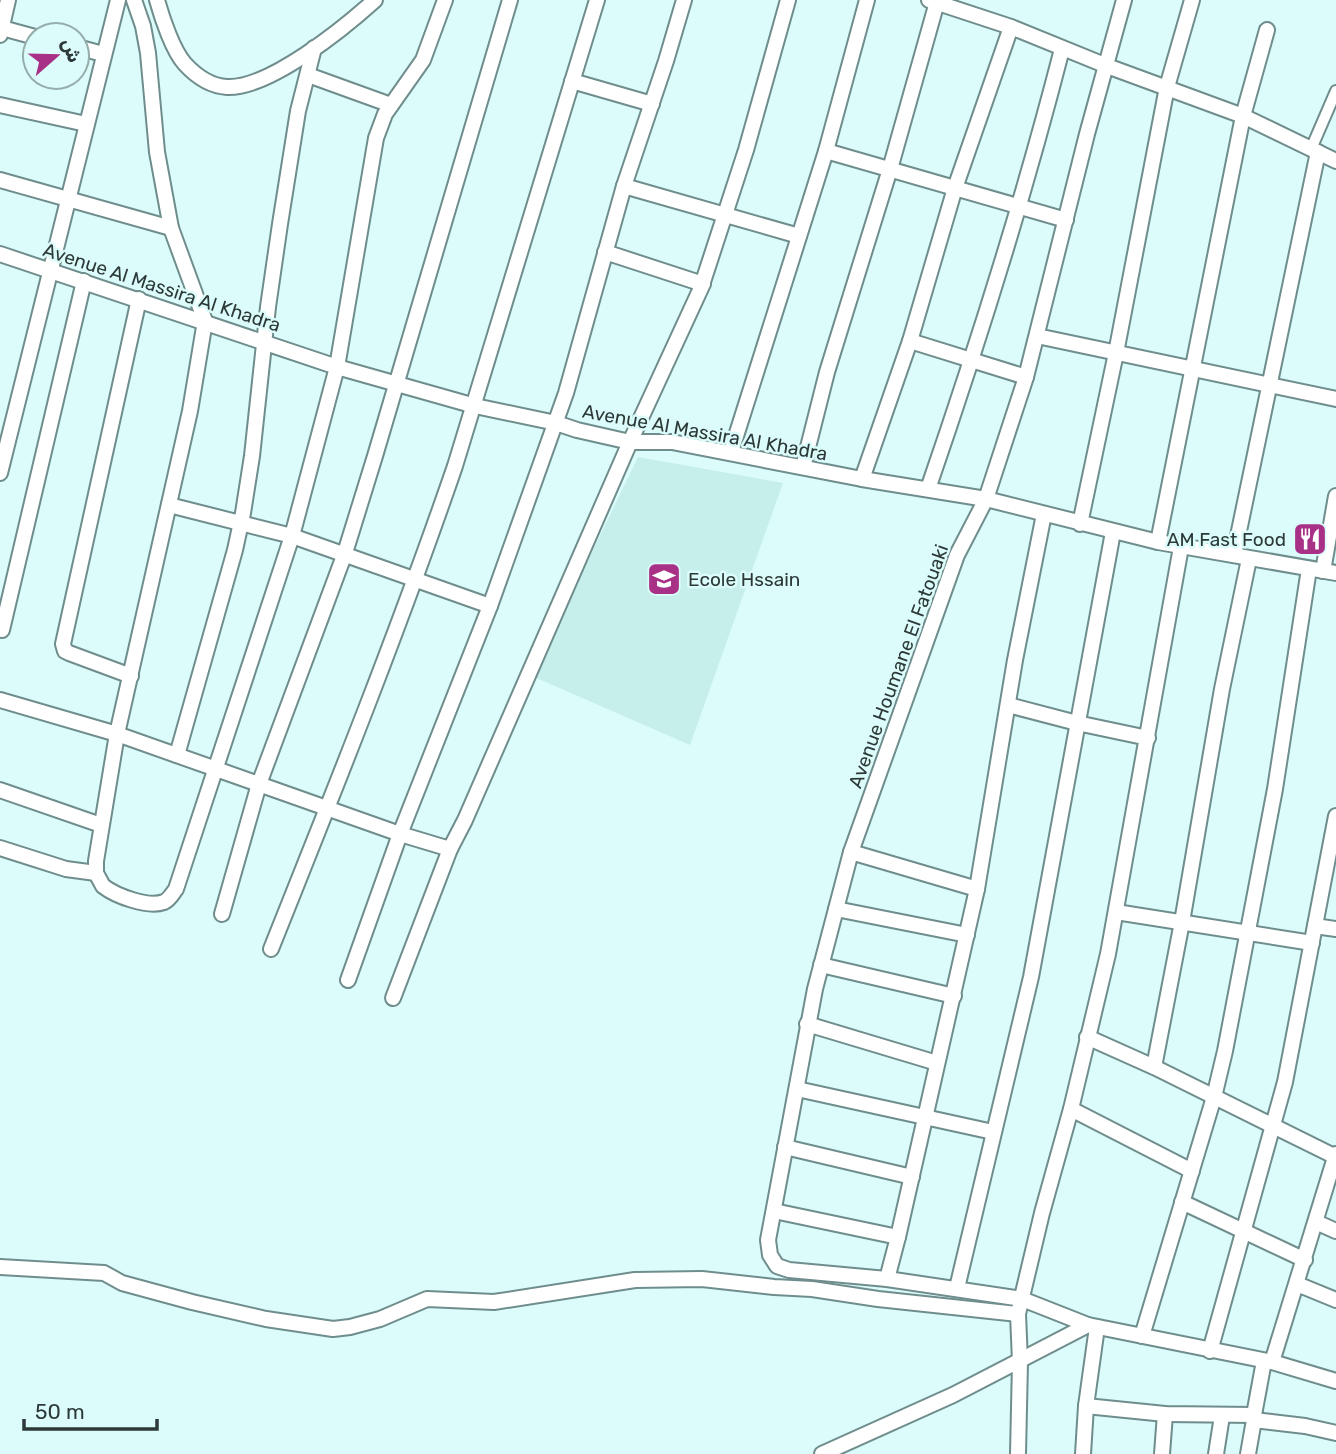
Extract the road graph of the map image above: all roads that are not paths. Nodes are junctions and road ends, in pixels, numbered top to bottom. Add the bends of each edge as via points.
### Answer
1 (8, 0) edge
2 (118, 0) edge
3 (134, 0) edge
4 (157, 0) edge
5 (375, 0) edge
6 (445, 0) edge
7 (510, 0) edge
8 (597, 0) edge
9 (684, 0) edge
10 (788, 0) edge
11 (867, 0) edge
12 (1124, 0) edge
13 (1192, 0) edge
14 (933, 1) edge
15 (1011, 27) junction
16 (1267, 30) dead end
17 (1, 32) edge
18 (21, 35) edge
19 (314, 48) junction
20 (1062, 48) junction
21 (91, 51) edge
22 (103, 54) junction
23 (1107, 66) junction
24 (308, 75) junction
25 (572, 81) junction
26 (1167, 87) junction
27 (1336, 91) edge
28 (652, 104) junction
29 (0, 105) edge
30 (391, 105) junction
31 (1243, 116) junction
32 (86, 124) junction
33 (1314, 150) junction
34 (826, 151) junction
35 (1336, 161) edge
36 (890, 169) junction
37 (0, 180) edge
38 (624, 186) junction
39 (956, 188) junction
40 (69, 200) junction
41 (1020, 205) junction
42 (727, 215) junction
43 (1066, 220) junction
44 (171, 228) junction
45 (799, 236) junction
46 (605, 252) junction
47 (0, 254) edge
48 (50, 269) junction
49 (84, 281) junction
50 (703, 284) junction
51 (139, 299) junction
52 (205, 321) junction
53 (1037, 336) junction
54 (264, 340) junction
55 (910, 341) junction
56 (1116, 353) junction
57 (972, 360) junction
58 (337, 367) junction
59 (1191, 369) junction
60 (1026, 377) junction
61 (398, 383) junction
62 (1268, 384) junction
63 (1336, 399) edge
64 (475, 406) junction
65 (556, 423) junction
66 (630, 442) junction
67 (731, 452) junction
68 (803, 467) junction
69 (0, 473) edge
70 (862, 480) junction
71 (928, 489) junction
72 (1336, 496) edge
73 (986, 499) junction
74 (169, 505) junction
75 (1044, 514) junction
76 (240, 522) junction
77 (1080, 523) junction
78 (1113, 532) junction
79 (292, 536) junction
80 (1158, 542) junction
81 (1181, 547) junction
82 (345, 553) junction
83 (1241, 557) junction
84 (1322, 571) edge
85 (414, 579) junction
86 (490, 606) junction
87 (2, 630) dead end
88 (131, 676) junction
89 (0, 700) edge
90 (1008, 705) junction
91 (1077, 723) junction
92 (117, 734) junction
93 (1147, 738) junction
94 (177, 755) junction
95 (214, 769) junction
96 (259, 783) junction
97 (0, 790) edge
98 (327, 809) junction
99 (1336, 816) edge
100 (101, 825) junction
101 (400, 834) junction
102 (0, 848) edge
103 (450, 849) junction
104 (851, 852) junction
105 (96, 873) junction
106 (976, 888) junction
107 (836, 909) junction
108 (1116, 912) junction
109 (222, 914) dead end
110 (1182, 922) junction
111 (1315, 926) junction
112 (1336, 929) edge
113 (1248, 933) junction
114 (967, 935) junction
115 (1312, 943) junction
116 (271, 949) dead end
117 (821, 965) junction
118 (348, 980) dead end
119 (954, 996) junction
120 (393, 998) dead end
121 (807, 1024) junction
122 (1087, 1037) junction
123 (937, 1063) junction
124 (1154, 1067) junction
125 (797, 1089) junction
126 (1214, 1097) junction
127 (1071, 1110) junction
128 (926, 1117) junction
129 (1274, 1127) junction
130 (993, 1132) junction
131 (785, 1147) junction
132 (1336, 1156) edge
133 (1192, 1171) junction
134 (912, 1177) junction
135 (1182, 1202) junction
136 (774, 1211) junction
137 (1316, 1222) junction
138 (1243, 1231) junction
139 (1336, 1231) edge
140 (898, 1237) junction
141 (1305, 1259) junction
142 (0, 1267) edge
143 (887, 1279) junction
144 (1297, 1284) junction
145 (957, 1288) junction
146 (1022, 1299) junction
147 (1336, 1300) edge
148 (1018, 1314) junction
149 (1092, 1326) junction
150 (1142, 1336) junction
151 (1210, 1351) junction
152 (1268, 1361) junction
153 (1020, 1362) junction
154 (1336, 1381) edge
155 (1086, 1406) junction
156 (1165, 1414) junction
157 (1222, 1416) junction
158 (1254, 1417) junction
159 (1336, 1433) edge
160 (829, 1452) edge
161 (1018, 1454) edge
162 (1083, 1454) edge
163 (1162, 1454) edge
164 (1216, 1454) edge
165 (1248, 1454) edge

1 - 17 street
2 - 22 street
3 - 44 street via 148,53 157,152
4 - 19 street via 183,62 224,87 272,74
5 - 19 street
6 - 30 street via 423,60
7 - 61 street
8 - 25 street
9 - 28 street
10 - 42 street
11 - 34 street
12 - 23 street, Avenue Houmane El Fatouaki
13 - 26 street
14 - 15 street
14 - 36 street
15 - 20 street
15 - 39 street
16 - 31 street
17 - 18 street
19 - 24 street
20 - 23 street
20 - 41 street
21 - 22 street
22 - 32 street
23 - 26 street
23 - 43 street, Avenue Houmane El Fatouaki
24 - 30 street
24 - 54 street via 292,145
25 - 28 street
25 - 64 street
26 - 31 street
26 - 56 street
27 - 33 street
28 - 38 street
29 - 32 street
30 - 58 street via 376,138
31 - 33 street
31 - 59 street
32 - 40 street
33 - 35 street
33 - 62 street
34 - 36 street
34 - 45 street
36 - 39 street
36 - 68 street via 827,372
37 - 40 street
38 - 42 street
38 - 46 street
39 - 41 street
39 - 55 street
40 - 44 street
40 - 48 street
41 - 43 street
41 - 57 street
42 - 45 street
42 - 50 street
43 - 53 street, Avenue Houmane El Fatouaki
44 - 52 street
45 - 67 street
46 - 50 street
46 - 65 street
47 - 48 street, Avenue Al Massira Al Khadra
48 - 49 street, Avenue Al Massira Al Khadra
48 - 69 street
49 - 51 street, Avenue Al Massira Al Khadra
49 - 87 street
50 - 66 street
51 - 52 street, Avenue Al Massira Al Khadra
51 - 88 street via 63,644 69,653
52 - 54 street, Avenue Al Massira Al Khadra
52 - 74 street
53 - 56 street
53 - 60 street, Avenue Houmane El Fatouaki
54 - 58 street, Avenue Al Massira Al Khadra
54 - 76 street via 253,456
55 - 57 street
55 - 70 street
56 - 59 street
56 - 77 street
57 - 60 street
57 - 71 street
58 - 61 street, Avenue Al Massira Al Khadra
58 - 79 street
59 - 62 street
59 - 80 street
60 - 73 street, Avenue Houmane El Fatouaki
61 - 64 street, Avenue Al Massira Al Khadra
61 - 82 street
62 - 63 street
62 - 83 street
64 - 65 street, Avenue Al Massira Al Khadra
64 - 85 street
65 - 66 street, Avenue Al Massira Al Khadra
65 - 86 street
66 - 67 street, Avenue Al Massira Al Khadra via 672,442
66 - 103 street
67 - 68 street, Avenue Al Massira Al Khadra
68 - 70 street, Avenue Al Massira Al Khadra
70 - 71 street, Avenue Al Massira Al Khadra
71 - 73 street, Avenue Al Massira Al Khadra
72 - 84 street
73 - 75 street, Avenue Al Massira Al Khadra
73 - 104 street, Avenue Houmane El Fatouaki via 957,555
74 - 76 street
74 - 88 street
75 - 77 street, Avenue Al Massira Al Khadra
75 - 90 street
76 - 79 street
76 - 94 street
77 - 78 street, Avenue Al Massira Al Khadra
78 - 80 street, Avenue Al Massira Al Khadra
78 - 91 street
79 - 82 street
79 - 95 street
80 - 81 street, Avenue Al Massira Al Khadra
81 - 83 street, Avenue Al Massira Al Khadra
81 - 93 street
82 - 85 street
82 - 96 street
83 - 84 street, Avenue Al Massira Al Khadra
83 - 110 street
84 - 113 street
85 - 86 street
85 - 98 street
86 - 101 street
88 - 92 street
89 - 92 street
90 - 91 street
90 - 106 street
91 - 93 street
91 - 130 street via 1031,977
92 - 94 street
92 - 100 street
93 - 108 street
94 - 95 street
95 - 96 street
95 - 105 street via 169,899 152,904 117,894 103,886
96 - 98 street
96 - 109 street
97 - 100 street
98 - 101 street
98 - 116 street
99 - 111 street
100 - 105 street
101 - 103 street
101 - 118 street
102 - 105 street via 66,869
103 - 120 street
104 - 106 street
104 - 107 street, Avenue Houmane El Fatouaki
106 - 114 street
107 - 114 street
107 - 117 street, Avenue Houmane El Fatouaki
108 - 110 street
108 - 122 street
110 - 113 street
110 - 124 street
111 - 112 street
111 - 115 street
113 - 115 street
113 - 126 street
114 - 119 street
115 - 129 street
117 - 119 street
117 - 121 street, Avenue Houmane El Fatouaki
119 - 123 street
121 - 123 street
121 - 125 street, Avenue Houmane El Fatouaki
122 - 124 street
122 - 127 street
123 - 128 street
124 - 126 street
125 - 128 street
125 - 131 street, Avenue Houmane El Fatouaki
126 - 129 street
126 - 133 street
127 - 133 street
127 - 146 street
128 - 130 street
128 - 134 street
129 - 132 street
129 - 138 street
130 - 145 street
131 - 134 street
131 - 136 street, Avenue Houmane El Fatouaki
132 - 137 street
133 - 135 street
134 - 140 street
135 - 138 street
135 - 150 street
136 - 140 street
136 - 143 street, Avenue Houmane El Fatouaki via 768,1240 780,1268
137 - 139 street
137 - 141 street
138 - 141 street
138 - 151 street
140 - 143 street
141 - 144 street
142 - 148 street via 104,1273 122,1283 192,1302 334,1329 380,1319 427,1299 494,1302 635,1280 702,1279
143 - 145 street
144 - 147 street
144 - 152 street
145 - 146 street
146 - 148 street
146 - 149 street
148 - 153 street
149 - 150 street
149 - 153 street
149 - 155 street
150 - 151 street
151 - 152 street
152 - 154 street
152 - 158 street
153 - 160 street
153 - 161 street
155 - 156 street
155 - 162 street
156 - 157 street
156 - 163 street
157 - 158 street
157 - 164 street
158 - 159 street
158 - 165 street

